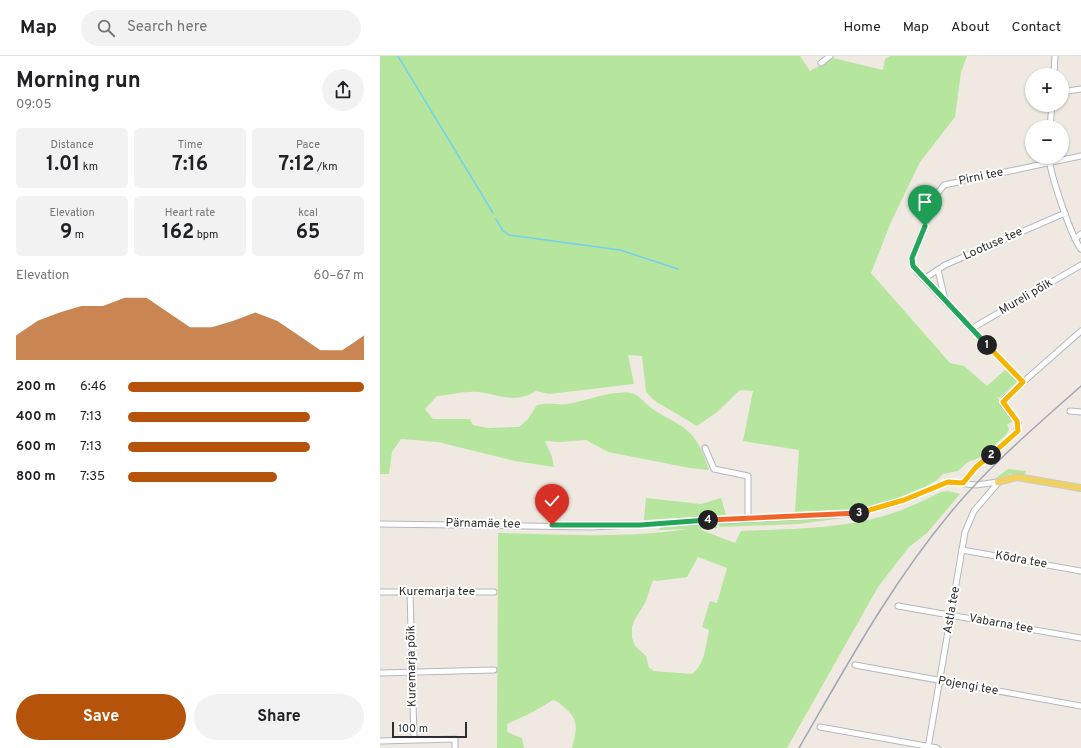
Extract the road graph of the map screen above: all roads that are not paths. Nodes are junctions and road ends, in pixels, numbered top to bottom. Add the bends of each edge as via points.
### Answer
1 (830, 56) edge
2 (1055, 56) edge
3 (821, 63) dead end
4 (1054, 68) edge
5 (1081, 89) edge
6 (1069, 91) edge
7 (1081, 156) edge
8 (1069, 158) edge
9 (1032, 164) edge
10 (1050, 164) edge
11 (1065, 213) junction
12 (1081, 234) edge
13 (1075, 239) junction
14 (1081, 249) edge
15 (1081, 265) edge
16 (938, 270) junction
17 (924, 279) junction
18 (945, 301) junction
19 (972, 330) junction
20 (1081, 331) edge
21 (1023, 382) junction
22 (1070, 411) dead end
23 (1081, 412) edge
24 (705, 448) dead end
25 (998, 482) junction
26 (963, 483) junction
27 (1081, 488) edge
28 (748, 518) junction
29 (380, 524) edge
30 (962, 550) junction
31 (1081, 571) edge
32 (380, 592) edge
33 (410, 592) junction
34 (494, 592) dead end
35 (898, 606) dead end
36 (951, 615) junction
37 (1081, 638) edge
38 (855, 666) dead end
39 (494, 670) dead end
40 (380, 673) edge
41 (412, 673) junction
42 (940, 681) junction
43 (1081, 706) edge
44 (820, 727) dead end
45 (414, 739) junction
46 (380, 740) edge
47 (928, 747) edge
48 (455, 748) edge
49 (937, 748) edge

1 - 3 street
2 - 4 street
5 - 6 street
7 - 8 street, Pirni tee
9 - 17 street, Pirni tee via 944,185 937,194 912,258 913,266
10 - 11 street
11 - 13 street
11 - 16 street, Lootuse tee
12 - 13 street
13 - 14 street
15 - 19 street, Mureli põik
16 - 17 street, Lootuse tee
16 - 18 street
17 - 18 street
18 - 19 street
19 - 21 street
20 - 21 street
21 - 26 street via 1003,402 1017,421 1016,433 976,467
22 - 23 street
24 - 28 street via 714,469 748,476
25 - 26 street, Pärnamäe tee via 976,485
25 - 27 main road, Pärnamäe tee via 1017,477
25 - 30 street, Astla tee via 969,519
26 - 28 street, Pärnamäe tee via 948,482 904,500 853,514
28 - 29 street, Pärnamäe tee via 591,526
30 - 31 street, Kõdra tee
30 - 36 street, Astla tee
32 - 33 street, Kuremarja tee
33 - 34 street, Kuremarja tee
33 - 41 street, Kuremarja põik
35 - 36 street, Vabarna tee
36 - 37 street, Vabarna tee
36 - 42 street, Astla tee
38 - 42 street, Pojengi tee
39 - 41 street
40 - 41 street
41 - 45 street, Kuremarja põik
42 - 43 street, Pojengi tee
42 - 47 street, Astla tee
44 - 47 street
45 - 46 street
45 - 48 street via 455,739
47 - 49 street

